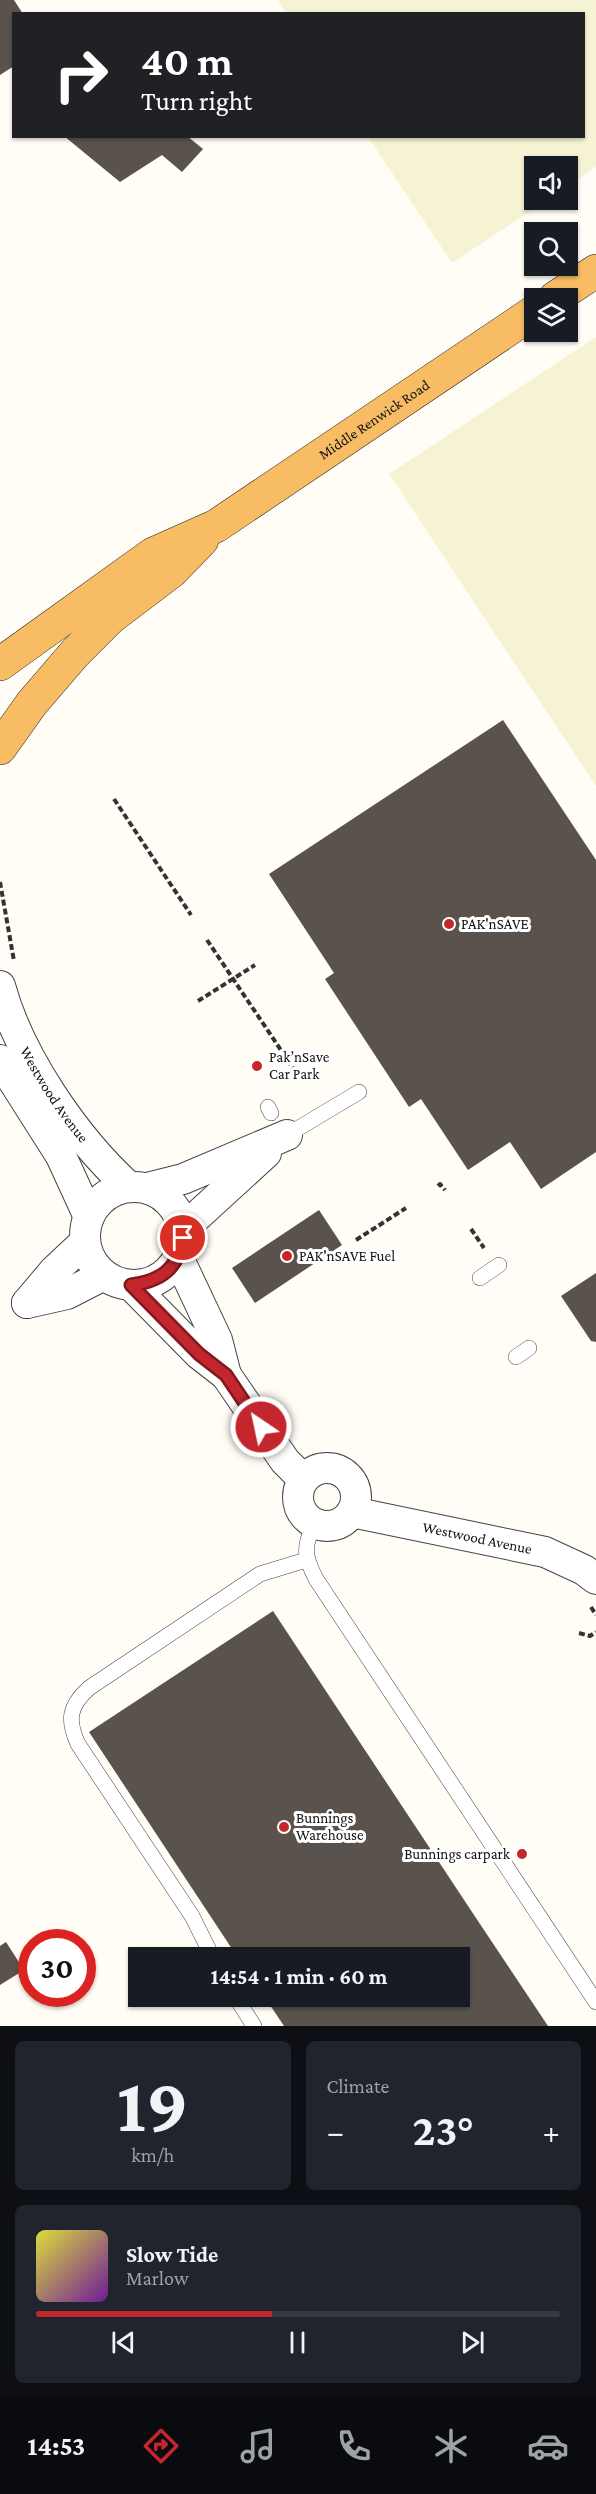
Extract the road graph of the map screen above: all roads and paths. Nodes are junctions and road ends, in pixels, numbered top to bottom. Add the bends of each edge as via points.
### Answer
1 (596, 271) edge
2 (570, 288) edge
3 (524, 319) edge
4 (216, 526) junction
5 (0, 664) edge
6 (0, 748) edge
7 (114, 799) dead end
8 (0, 882) edge
9 (191, 915) dead end
10 (207, 940) dead end
11 (255, 965) dead end
12 (8, 979) edge
13 (233, 979) junction
14 (198, 1001) dead end
15 (0, 1060) edge
16 (300, 1080) dead end
17 (359, 1092) dead end
18 (275, 1118) junction
19 (438, 1186) dead end
20 (138, 1187) junction
21 (445, 1190) dead end
22 (406, 1208) dead end
23 (87, 1229) junction
24 (471, 1229) dead end
25 (356, 1240) dead end
26 (181, 1243) junction
27 (488, 1254) dead end
28 (500, 1264) dead end
29 (104, 1275) junction
30 (480, 1278) dead end
31 (131, 1285) junction
32 (529, 1347) dead end
33 (516, 1357) dead end
34 (226, 1375) junction
35 (303, 1479) junction
36 (352, 1512) junction
37 (315, 1523) junction
38 (306, 1560) junction
39 (596, 1580) edge
40 (596, 1632) edge
41 (579, 1633) dead end
42 (208, 1947) edge
43 (596, 2002) edge
44 (242, 2007) edge
45 (254, 2026) edge

1 - 2 highway
3 - 4 highway, Middle Renwick Road
4 - 5 highway, Middle Renwick Road via 153,554
4 - 6 highway, Middle Renwick Road via 172,571 110,618 75,653
7 - 9 path
8 - 12 path
10 - 13 path
11 - 13 path
12 - 20 street, Westwood Avenue via 17,1033 43,1079 91,1149
13 - 14 path
13 - 16 path
15 - 23 street, Westwood Avenue via 61,1156
17 - 18 lane
18 - 20 street via 183,1179
18 - 26 street
19 - 21 path
20 - 23 street via 112,1191 98,1202
20 - 26 street via 164,1197 177,1210
22 - 25 path
23 - 29 street via 92,1260
23 - 29 street via 27,1304 67,1294
24 - 27 path
26 - 31 street via 167,1272 150,1282
26 - 34 street
28 - 30 lane
29 - 31 street
31 - 34 street via 199,1354
32 - 33 lane
34 - 35 street via 285,1461
35 - 36 street via 317,1469 345,1472 356,1492
35 - 37 street via 298,1502 301,1512
36 - 37 street via 337,1524
36 - 39 street, Westwood Avenue via 544,1552 584,1570
37 - 38 lane
38 - 42 lane via 260,1574 222,1599 89,1688 76,1699 70,1717 78,1744 192,1916
38 - 43 lane via 335,1610
40 - 41 path via 590,1636
44 - 45 lane

